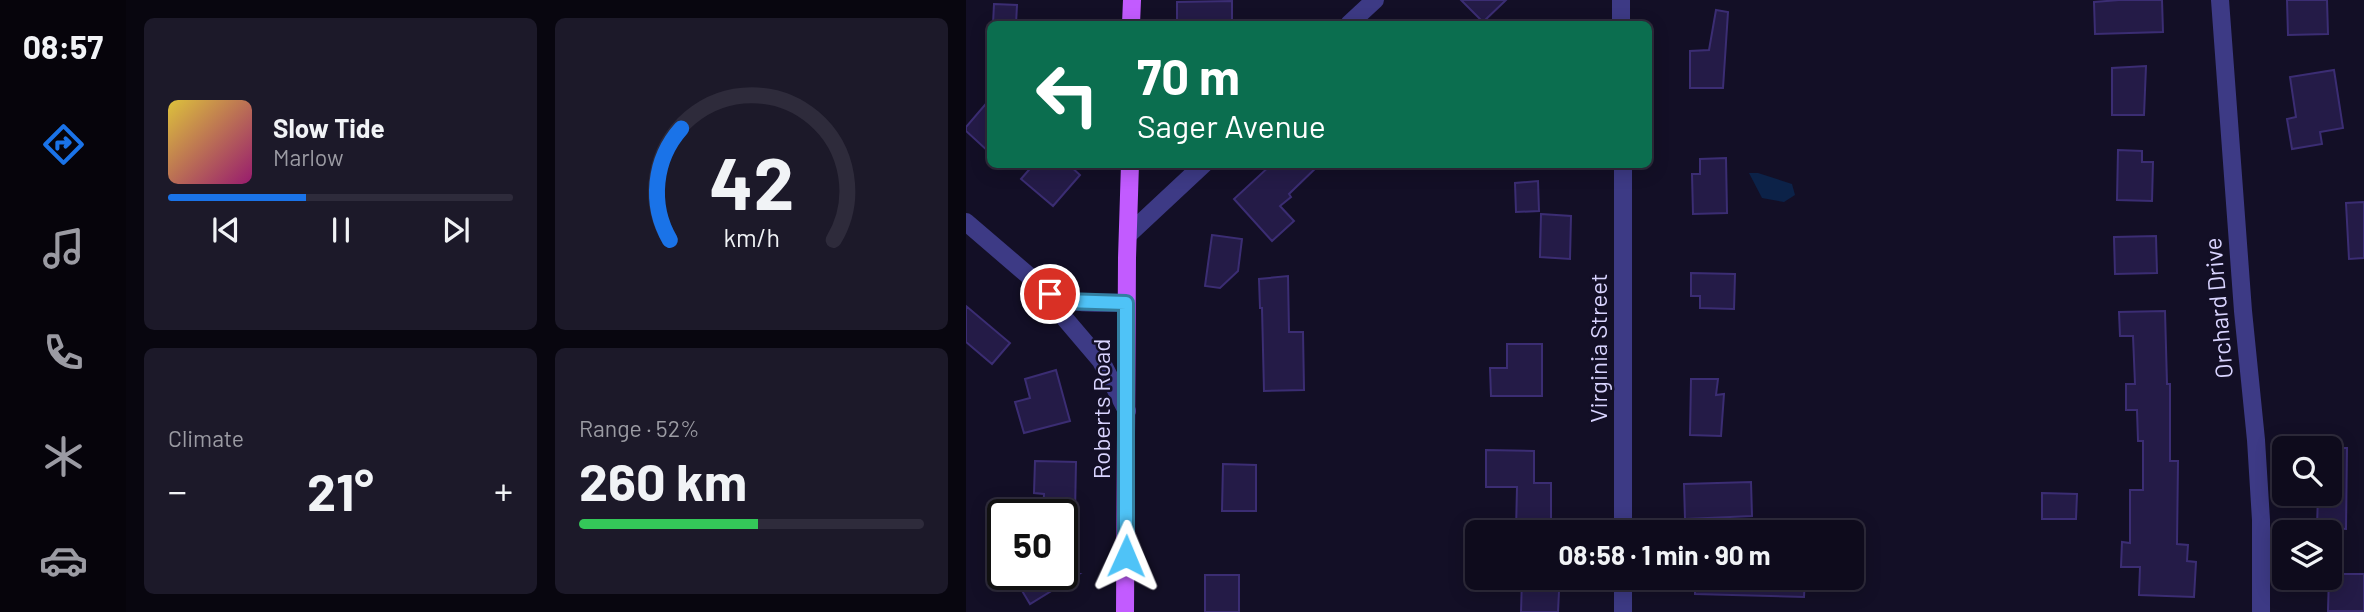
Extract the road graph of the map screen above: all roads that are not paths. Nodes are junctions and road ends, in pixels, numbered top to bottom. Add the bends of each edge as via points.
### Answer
1 (1132, 0) edge
2 (1375, 0) edge
3 (1621, 0) edge
4 (2220, 0) edge
5 (1131, 21) edge
6 (1352, 21) edge
7 (1621, 21) edge
8 (1130, 168) edge
9 (1200, 168) edge
10 (1623, 168) edge
11 (966, 222) edge
12 (1129, 234) junction
13 (1050, 294) junction
14 (1126, 303) junction
15 (1127, 411) junction
16 (1623, 520) edge
17 (1623, 590) edge
18 (1125, 612) edge
19 (1623, 612) edge
20 (2261, 612) edge

1 - 5 main road
2 - 6 street
3 - 7 street
4 - 20 street, Orchard Drive via 2256,440
8 - 12 main road, Roberts Road
9 - 12 street
10 - 16 street, Virginia Street
11 - 13 street
12 - 14 main road, Roberts Road
13 - 14 street via 1065,301
13 - 15 street via 1061,314 1101,360
14 - 15 main road, Roberts Road
15 - 18 main road, Roberts Road
17 - 19 street

